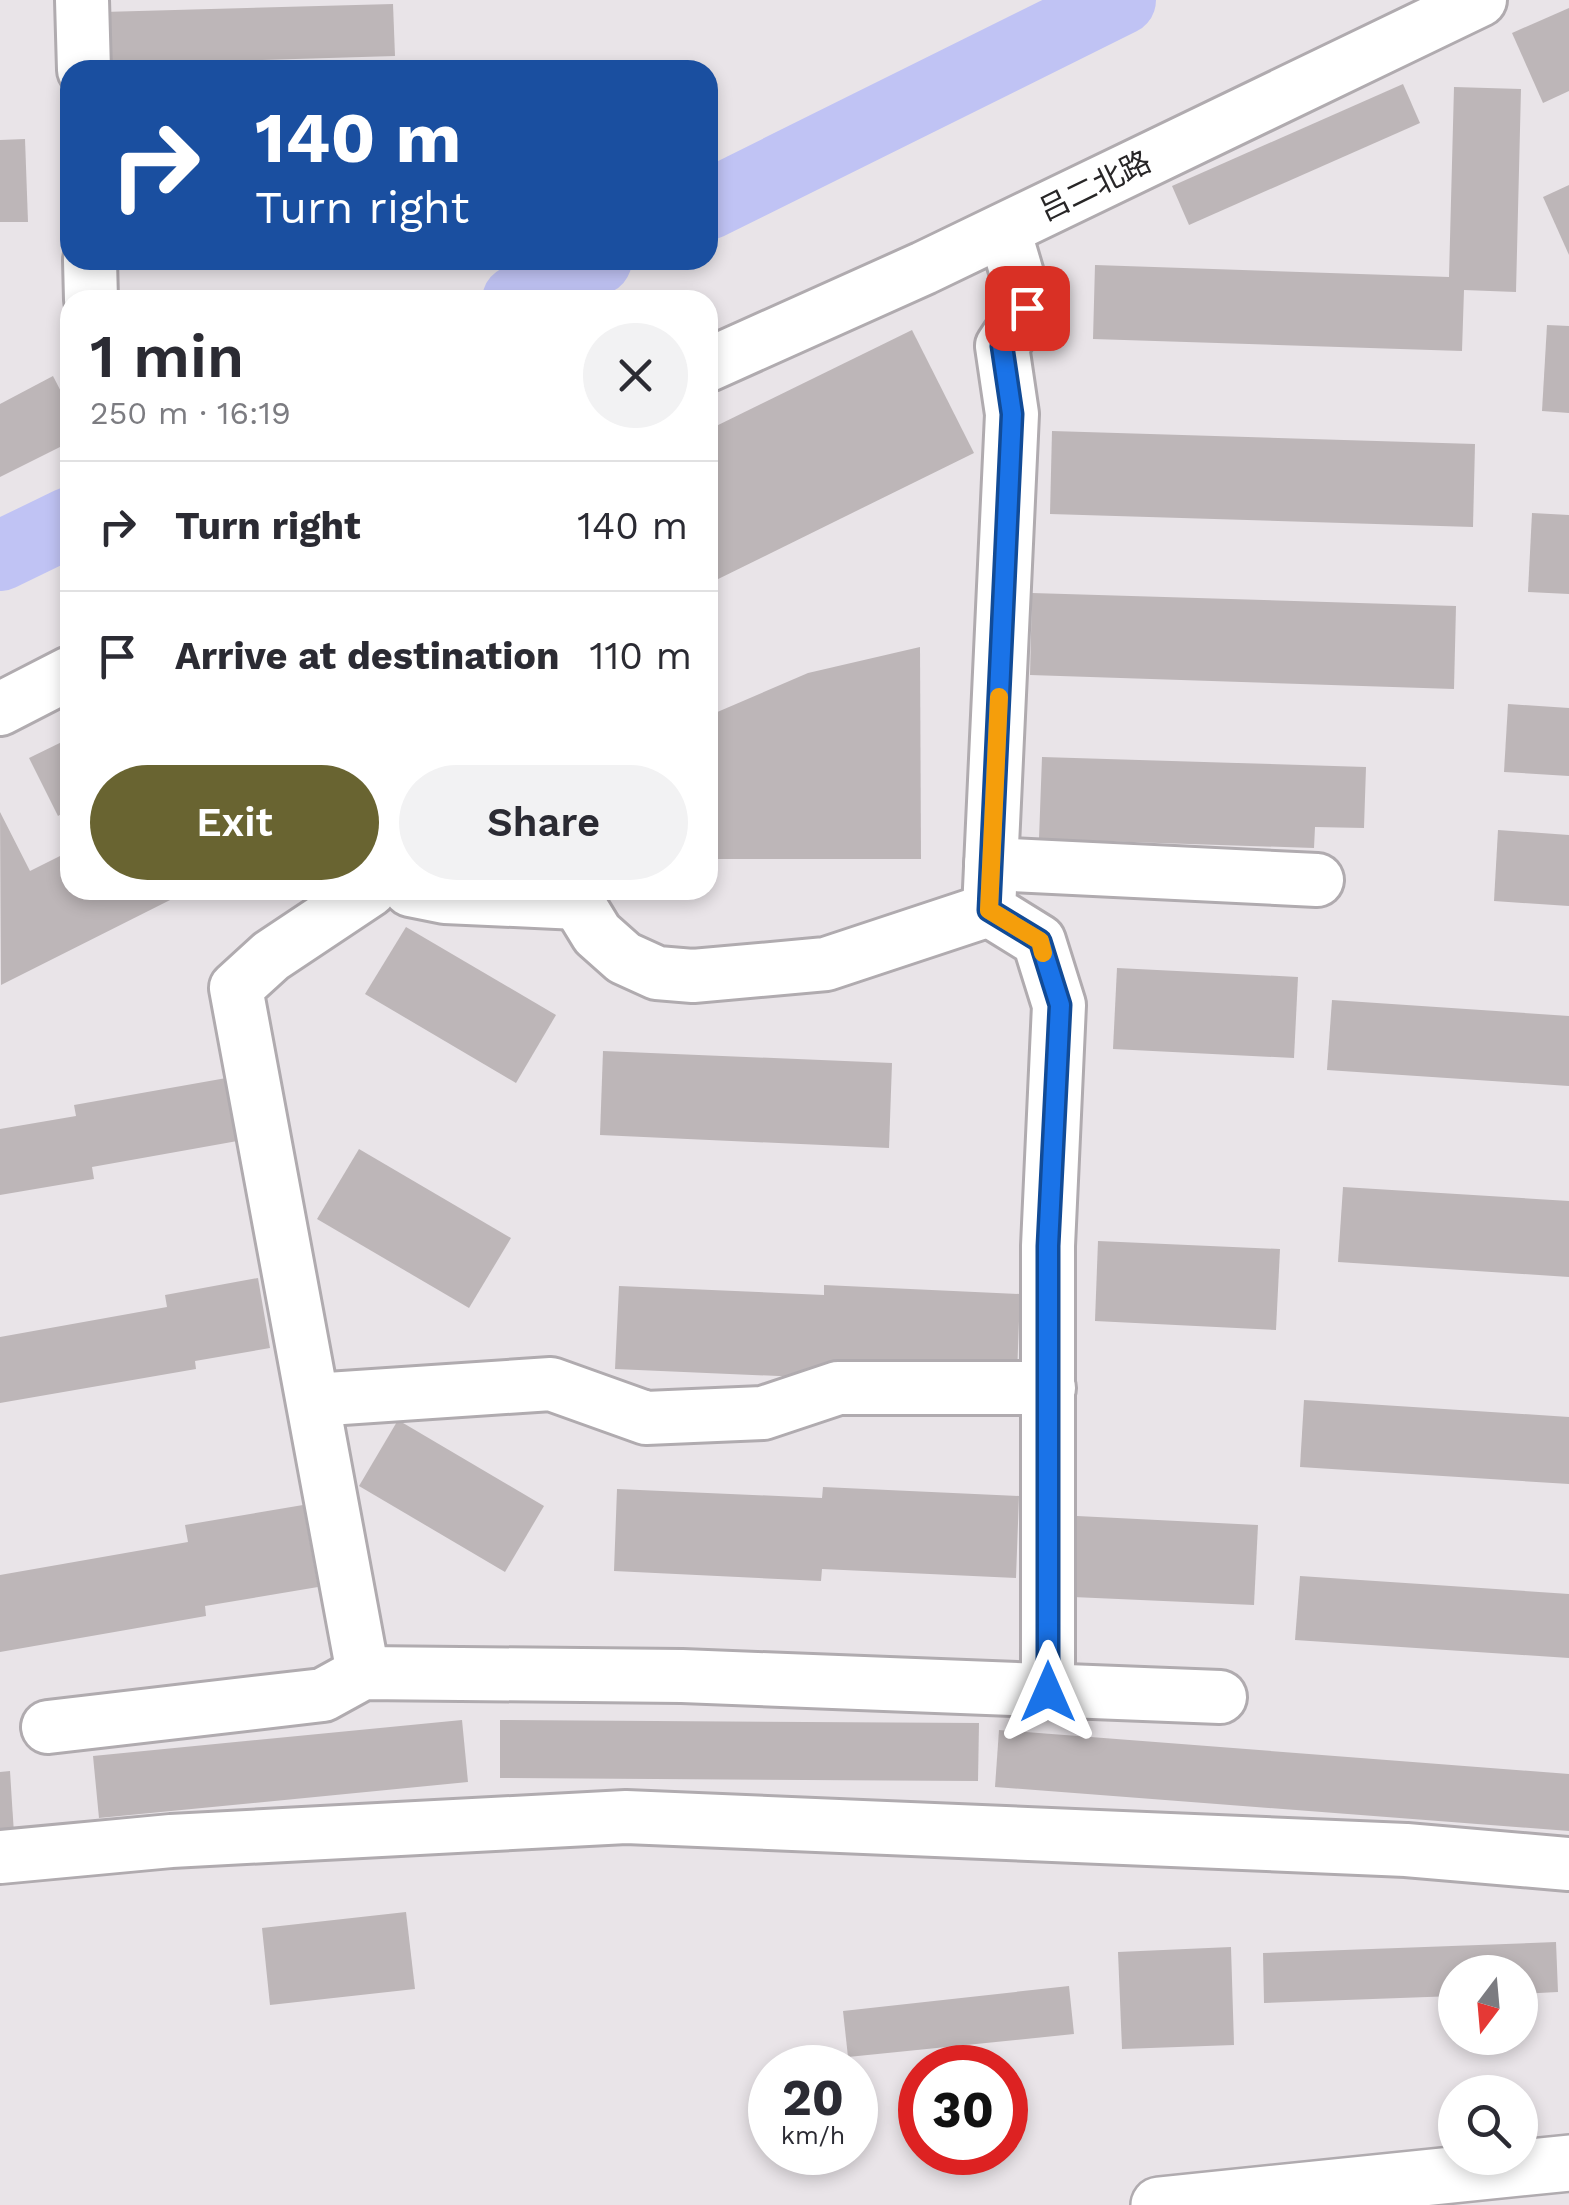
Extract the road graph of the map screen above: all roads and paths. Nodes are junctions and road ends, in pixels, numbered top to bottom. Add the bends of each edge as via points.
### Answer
1 (82, 0) edge
2 (1480, 0) edge
3 (84, 60) edge
4 (1004, 230) junction
5 (718, 361) edge
6 (60, 678) edge
7 (0, 709) edge
8 (1317, 880) dead end
9 (990, 887) junction
10 (355, 900) edge
11 (579, 900) edge
12 (1048, 1388) junction
13 (313, 1400) junction
14 (363, 1673) junction
15 (1048, 1692) junction
16 (1220, 1697) dead end
17 (48, 1728) dead end
18 (0, 1857) edge
19 (1569, 1864) edge
20 (1569, 2163) edge
21 (1159, 2205) edge

1 - 3 street
2 - 4 street, 吕二北路
4 - 5 street, 吕二北路
4 - 9 street via 1027,308 1002,346 1012,414
6 - 7 street
8 - 9 street
9 - 11 street via 826,964 694,976 657,973 624,958 596,934
9 - 12 street via 1040,941 1060,1005
10 - 13 street via 236,988
12 - 13 street via 838,1388 763,1413 646,1418 552,1384
12 - 15 street
13 - 14 street
14 - 15 street via 682,1676
14 - 17 street via 323,1695
15 - 16 street
18 - 19 street via 171,1841 626,1817 1406,1850
20 - 21 main road

